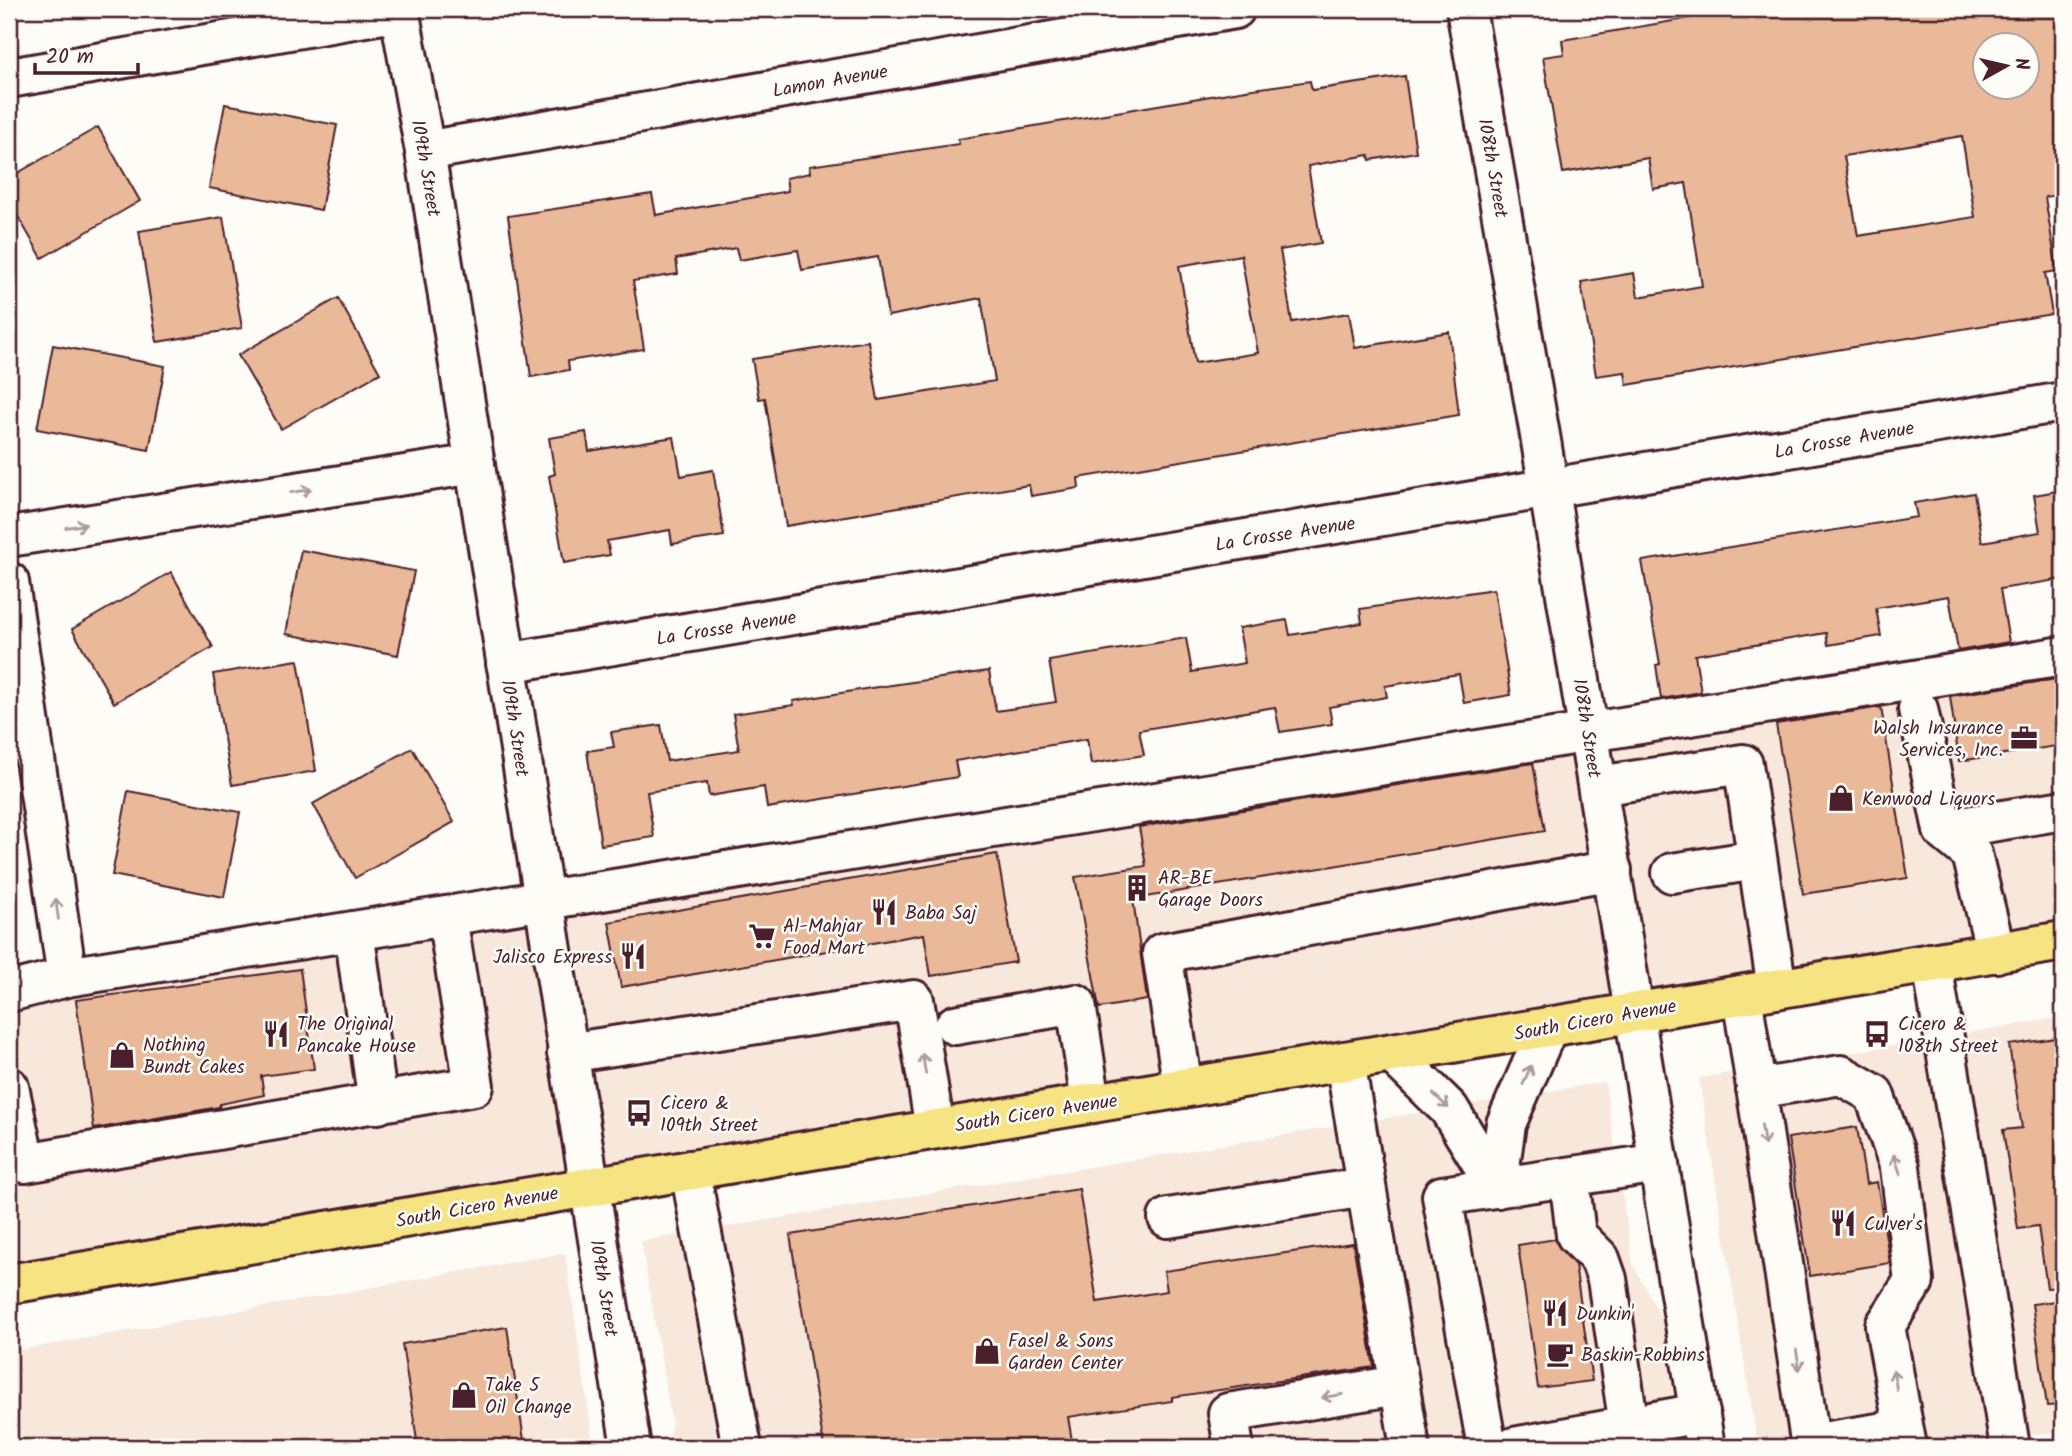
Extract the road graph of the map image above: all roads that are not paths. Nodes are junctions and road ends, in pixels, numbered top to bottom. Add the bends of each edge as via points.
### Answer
1 (1235, 9) edge
2 (1466, 9) edge
3 (399, 10) edge
4 (9, 78) edge
5 (425, 151) junction
6 (2063, 402) edge
7 (475, 464) junction
8 (1549, 489) junction
9 (9, 537) edge
10 (9, 582) edge
11 (2063, 656) edge
12 (506, 663) junction
13 (1918, 709) dead end
14 (1589, 732) junction
15 (1598, 786) junction
16 (2063, 810) edge
17 (1943, 830) junction
18 (1757, 860) junction
19 (1612, 870) junction
20 (1672, 873) dead end
21 (543, 901) junction
22 (447, 916) junction
23 (354, 931) junction
24 (2063, 942) edge
25 (1996, 953) junction
26 (1932, 963) junction
27 (67, 977) junction
28 (9, 992) edge
29 (1760, 992) junction
30 (1635, 1012) junction
31 (955, 1024) dead end
32 (1548, 1027) junction
33 (567, 1053) junction
34 (1392, 1053) junction
35 (1345, 1061) junction
36 (9, 1087) edge
37 (1183, 1088) junction
38 (1756, 1089) junction
39 (1091, 1103) junction
40 (377, 1104) junction
41 (935, 1129) junction
42 (1659, 1163) junction
43 (690, 1170) junction
44 (1569, 1177) junction
45 (588, 1187) junction
46 (1366, 1187) junction
47 (1497, 1188) junction
48 (1168, 1219) dead end
49 (9, 1284) edge
50 (1399, 1385) junction
51 (1629, 1426) junction
52 (1702, 1430) edge
53 (1905, 1438) edge
54 (1811, 1446) edge
55 (631, 1447) edge
56 (742, 1447) edge
57 (1234, 1447) edge
58 (1410, 1447) edge
59 (1487, 1447) edge
60 (1514, 1447) edge
61 (2010, 1447) edge

1 - 5 street, Lamon Avenue
2 - 8 street, 108th Street
3 - 4 street
3 - 5 street, 109th Street
5 - 7 street, 109th Street
6 - 8 street, La Crosse Avenue
9 -> 7 street
7 - 12 street, 109th Street
8 - 12 street, La Crosse Avenue
8 - 14 street, 108th Street
27 -> 10 street
11 - 14 street
12 - 21 street, 109th Street
13 - 17 street
14 - 15 street, 108th Street
14 - 21 street
15 - 18 street via 1743,764
15 - 19 street, 108th Street
16 - 17 street
17 - 25 street via 1972,854
18 - 20 street
18 - 29 street
19 - 30 street, 108th Street
19 - 37 street via 1162,953
21 - 22 street
21 - 33 street, 109th Street
22 - 23 street
22 - 40 street via 474,1086
23 - 27 street
23 - 40 street
24 - 25 main road, South Cicero Avenue
25 - 26 main road, South Cicero Avenue
26 - 29 main road, South Cicero Avenue
26 - 61 street
27 - 28 street
29 - 30 main road, South Cicero Avenue
29 - 38 street
30 - 32 main road, South Cicero Avenue
30 - 42 street, 108th Street
31 - 39 street via 1076,1004
32 - 34 main road, South Cicero Avenue
47 -> 32 street via 1506,1124
41 -> 33 street via 914,1000
33 - 45 street, 109th Street
34 - 35 main road, South Cicero Avenue
34 -> 47 street via 1449,1108
35 - 37 main road, South Cicero Avenue
35 - 46 street
36 - 40 street via 25,1163
37 - 39 main road, South Cicero Avenue
53 -> 38 street via 1885,1326 1914,1281 1900,1167 1874,1094 1841,1075
38 -> 54 street
39 - 41 main road, South Cicero Avenue
41 - 43 main road, South Cicero Avenue
42 - 44 street
42 - 52 street, 108th Street
43 - 45 main road, South Cicero Avenue
43 - 56 street
44 - 47 street
44 - 51 street via 1576,1235 1600,1259 1607,1279
45 - 49 main road, South Cicero Avenue
45 - 55 street, 109th Street
46 - 48 street
46 - 50 street
47 - 59 street via 1442,1196
50 -> 57 street via 1228,1413
50 - 58 street
51 - 52 street
51 - 60 street
53 - 54 street

